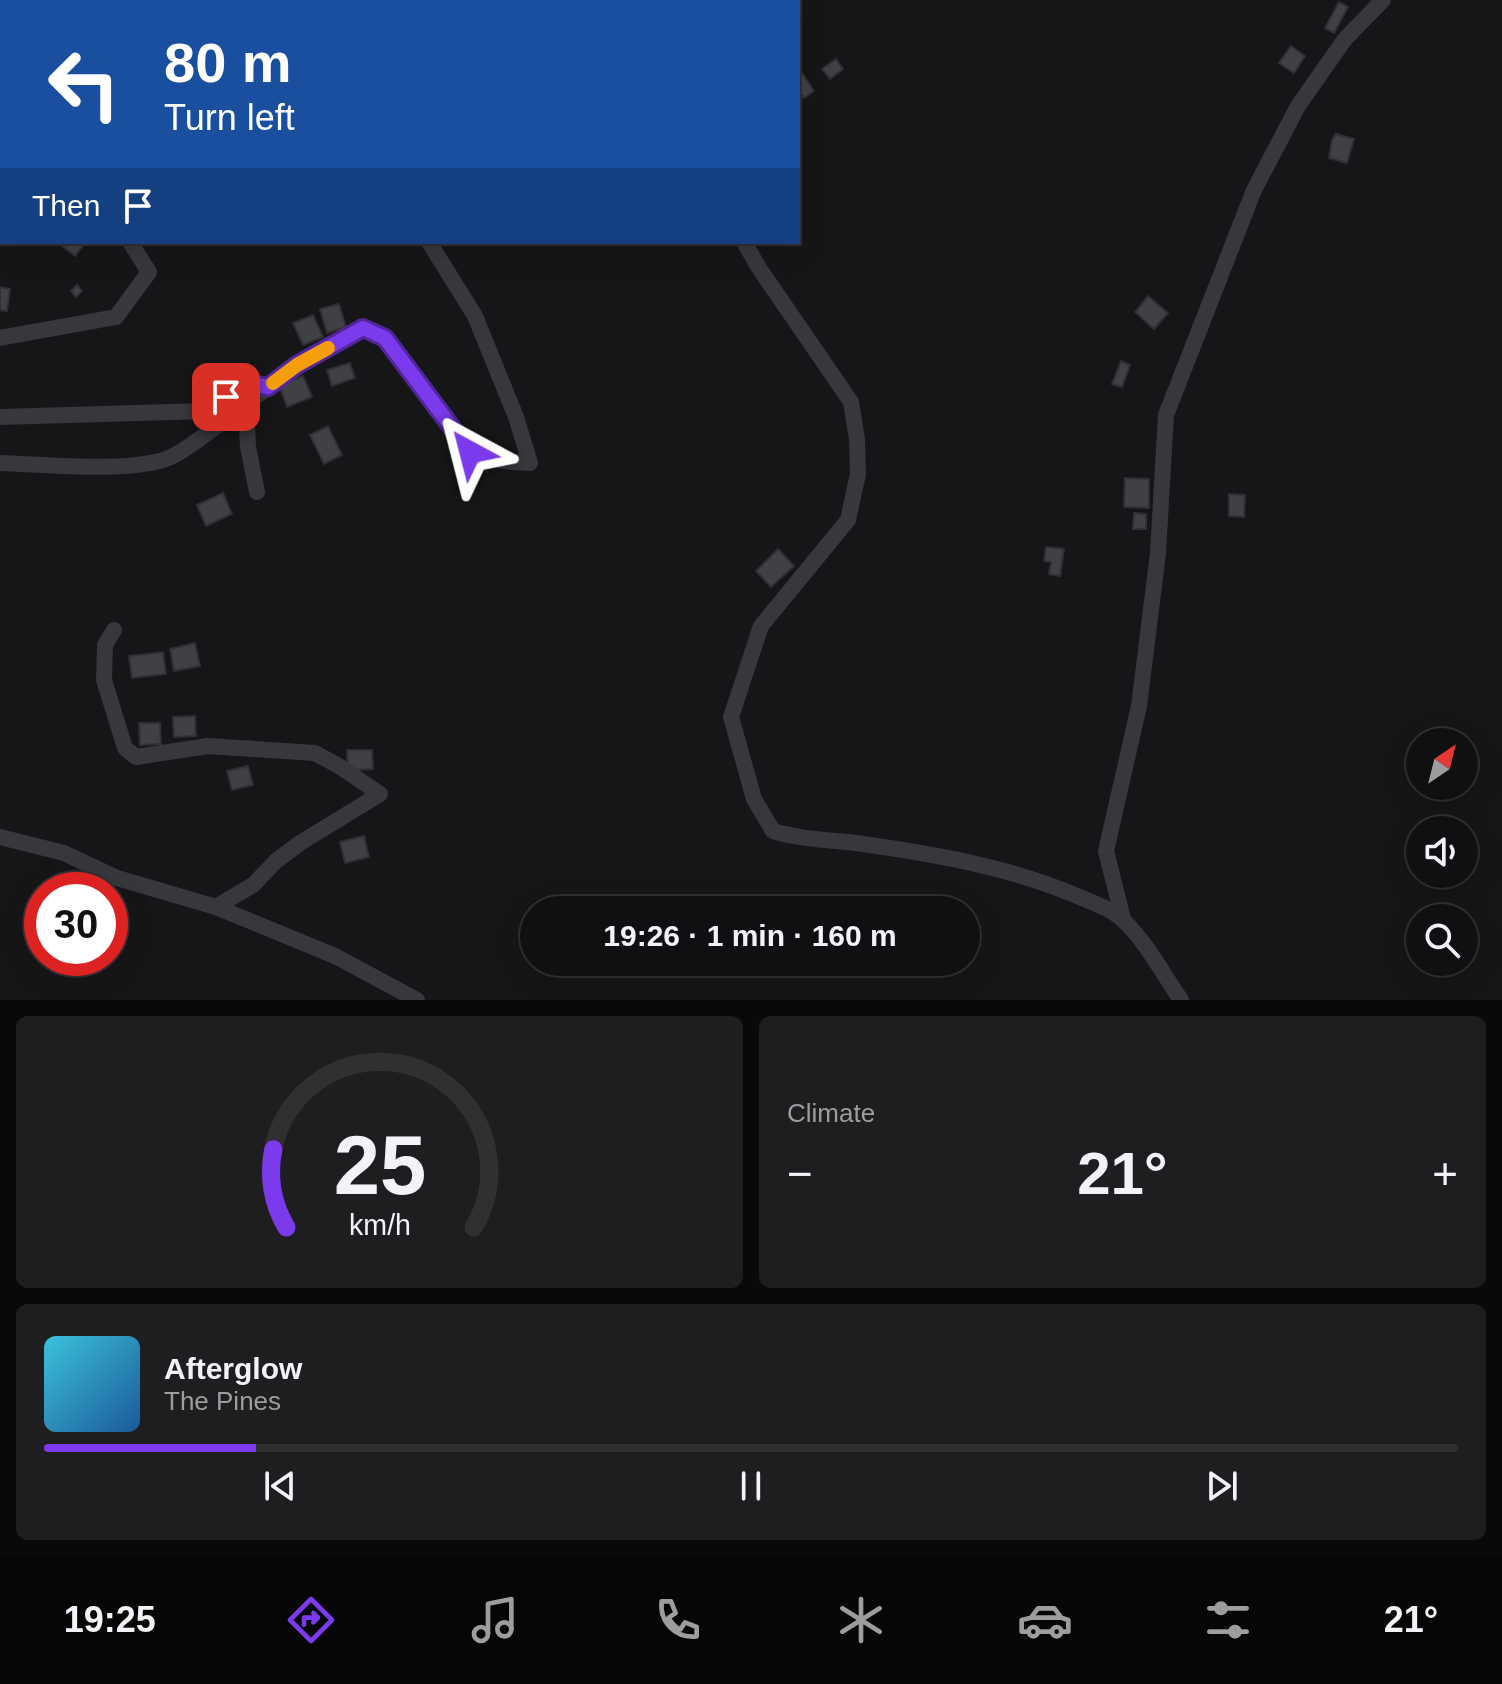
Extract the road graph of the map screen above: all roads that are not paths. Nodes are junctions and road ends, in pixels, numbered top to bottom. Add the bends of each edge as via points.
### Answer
1 (1383, 0) edge
2 (131, 244) edge
3 (430, 244) edge
4 (745, 244) edge
5 (0, 338) edge
6 (268, 387) junction
7 (246, 404) junction
8 (0, 417) edge
9 (0, 463) edge
10 (257, 492) dead end
11 (114, 630) dead end
12 (0, 837) edge
13 (216, 907) junction
14 (1123, 919) junction
15 (417, 1000) edge
16 (1181, 1000) edge

1 - 14 street via 1345,39 1298,106 1254,190 1166,415 1158,553 1139,706 1106,851
2 - 5 street via 149,272 116,317
3 - 6 street via 475,316 530,463 470,452 385,338 363,328
4 - 14 street via 851,402 858,474 848,520 761,626 743,679 731,717 754,799 773,831 984,865 1053,886
6 - 7 street
6 - 8 street via 246,383 206,411
7 - 9 street via 172,457 156,462
7 - 10 street
11 - 13 street via 105,645 104,680 125,748 136,757 208,746 315,753 380,794 300,843 253,885
12 - 13 street via 64,853 117,878
13 - 15 street via 335,956
14 - 16 street

